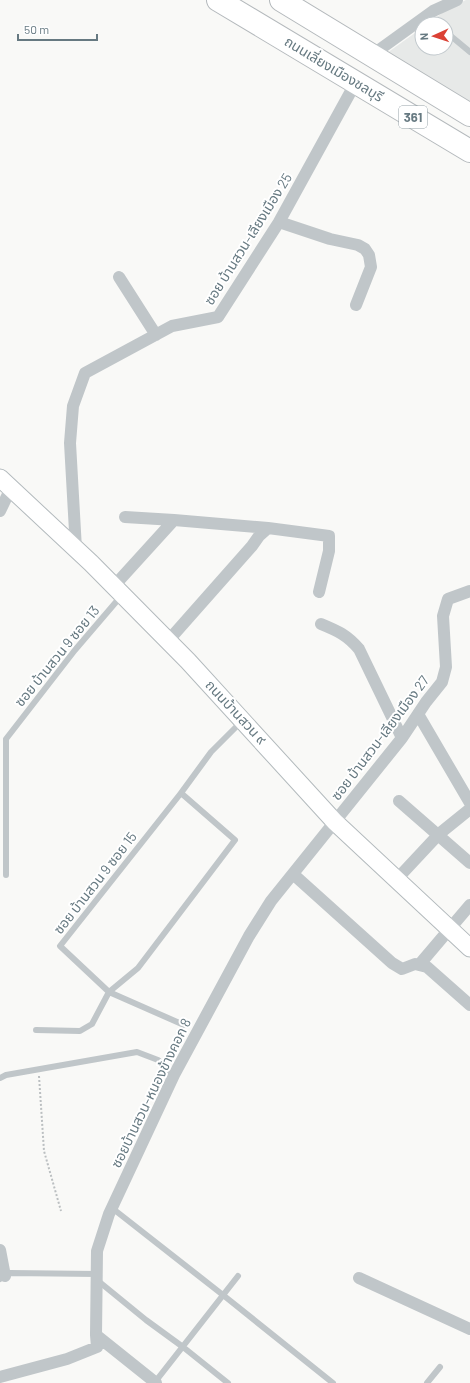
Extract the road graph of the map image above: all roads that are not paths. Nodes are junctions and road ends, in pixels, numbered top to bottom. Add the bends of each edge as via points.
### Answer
1 (218, 0) edge
2 (281, 0) edge
3 (457, 0) edge
4 (454, 39) edge
5 (470, 52) edge
6 (372, 55) junction
7 (356, 82) junction
8 (470, 115) edge
9 (470, 152) edge
10 (280, 222) junction
11 (119, 277) dead end
12 (356, 305) dead end
13 (156, 335) junction
14 (3, 481) edge
15 (0, 511) edge
16 (125, 517) dead end
17 (174, 520) junction
18 (268, 528) junction
19 (76, 549) junction
20 (118, 590) junction
21 (470, 590) edge
22 (319, 592) dead end
23 (321, 624) dead end
24 (168, 641) junction
25 (418, 714) junction
26 (243, 720) junction
27 (402, 738) junction
28 (181, 793) junction
29 (399, 801) dead end
30 (470, 803) edge
31 (470, 809) edge
32 (335, 822) junction
33 (438, 834) junction
34 (470, 863) edge
35 (293, 874) junction
36 (6, 875) dead end
37 (397, 878) junction
38 (470, 906) edge
39 (451, 929) junction
40 (470, 948) edge
41 (419, 965) junction
42 (109, 992) junction
43 (470, 1005) edge
44 (184, 1025) dead end
45 (36, 1030) dead end
46 (174, 1075) junction
47 (0, 1078) edge
48 (112, 1208) junction
49 (0, 1250) edge
50 (238, 1276) dead end
51 (97, 1277) junction
52 (3, 1278) edge
53 (359, 1278) dead end
54 (223, 1295) junction
55 (470, 1329) edge
56 (96, 1335) junction
57 (183, 1347) junction
58 (440, 1367) dead end
59 (0, 1377) edge
60 (156, 1383) edge
61 (228, 1383) edge
62 (333, 1383) edge
63 (428, 1383) edge

1 - 7 highway, ถนนเลี่ยงเมืองชลบุรี / 361
2 - 6 highway, 361
3 - 6 street via 433,12
4 - 5 lane
6 - 8 highway, 361
7 - 9 highway, ถนนเลี่ยงเมืองชลบุรี / 361
7 - 10 street, ซอย บ้านสวน-เลียงเมือง 25
10 - 12 street via 330,239 358,244 365,250 369,255 371,267
10 - 13 street, ซอย บ้านสวน-เลียงเมือง 25 via 218,317 172,326
11 - 13 street
13 - 19 street, ซอย บ้านสวน-เลียงเมือง 25 via 85,373 73,406 70,443
14 - 15 street
14 - 19 street, ถนนบ้านสวน ๙
16 - 17 street
17 - 18 street
17 - 20 street
18 - 22 street via 329,536 329,550
18 - 24 street
19 - 20 street, ถนนบ้านสวน ๙
20 - 24 street, ถนนบ้านสวน ๙
20 - 36 lane, ซอย บ้านสวน 9 ซอย 13 via 6,739
21 - 25 street, ซอย บ้านสวน-เลียงเมือง 27 via 448,599 443,616 446,666 442,682
23 - 27 street via 343,634 359,649
24 - 26 street, ถนนบ้านสวน ๙
25 - 27 street, ซอย บ้านสวน-เลียงเมือง 27
25 - 30 street
26 - 28 lane, ซอย บ้านสวน 9 ซอย 15 via 211,752
26 - 32 street, ถนนบ้านสวน ๙
27 - 32 street, ซอย บ้านสวน-เลียงเมือง 27
28 - 42 lane, ซอย บ้านสวน 9 ซอย 15 via 60,946
28 - 42 lane via 235,840 138,968
29 - 33 street
31 - 33 street
32 - 35 street, ซอยบ้านสวน-หนองข้างคอก 8
32 - 37 street, ถนนบ้านสวน ๙
33 - 34 street
33 - 37 street
35 - 41 street via 392,963 402,969
35 - 46 street, ซอยบ้านสวน-หนองข้างคอก 8 via 271,901 249,936
37 - 39 street, ถนนบ้านสวน ๙
38 - 39 street
39 - 40 street, ถนนบ้านสวน ๙
39 - 41 street
41 - 43 street via 427,967
42 - 44 lane, ซอย บ้านสวน 9 ซอย 15
42 - 45 lane via 92,1024 80,1031
46 - 47 lane via 158,1060 137,1052
46 - 48 street, ซอยบ้านสวน-หนองข้างคอก 8
48 - 51 street, ซอยบ้านสวน-หนองข้างคอก 8 via 97,1251
48 - 54 lane
49 - 52 street
50 - 54 lane
51 - 52 lane via 10,1273
51 - 56 street, ซอยบ้านสวน-หนองข้างคอก 8
51 - 57 lane via 146,1320
53 - 55 street
54 - 57 lane
54 - 62 lane
56 - 59 street via 97,1347 67,1359
56 - 60 street
57 - 60 lane
57 - 61 lane
58 - 63 lane

